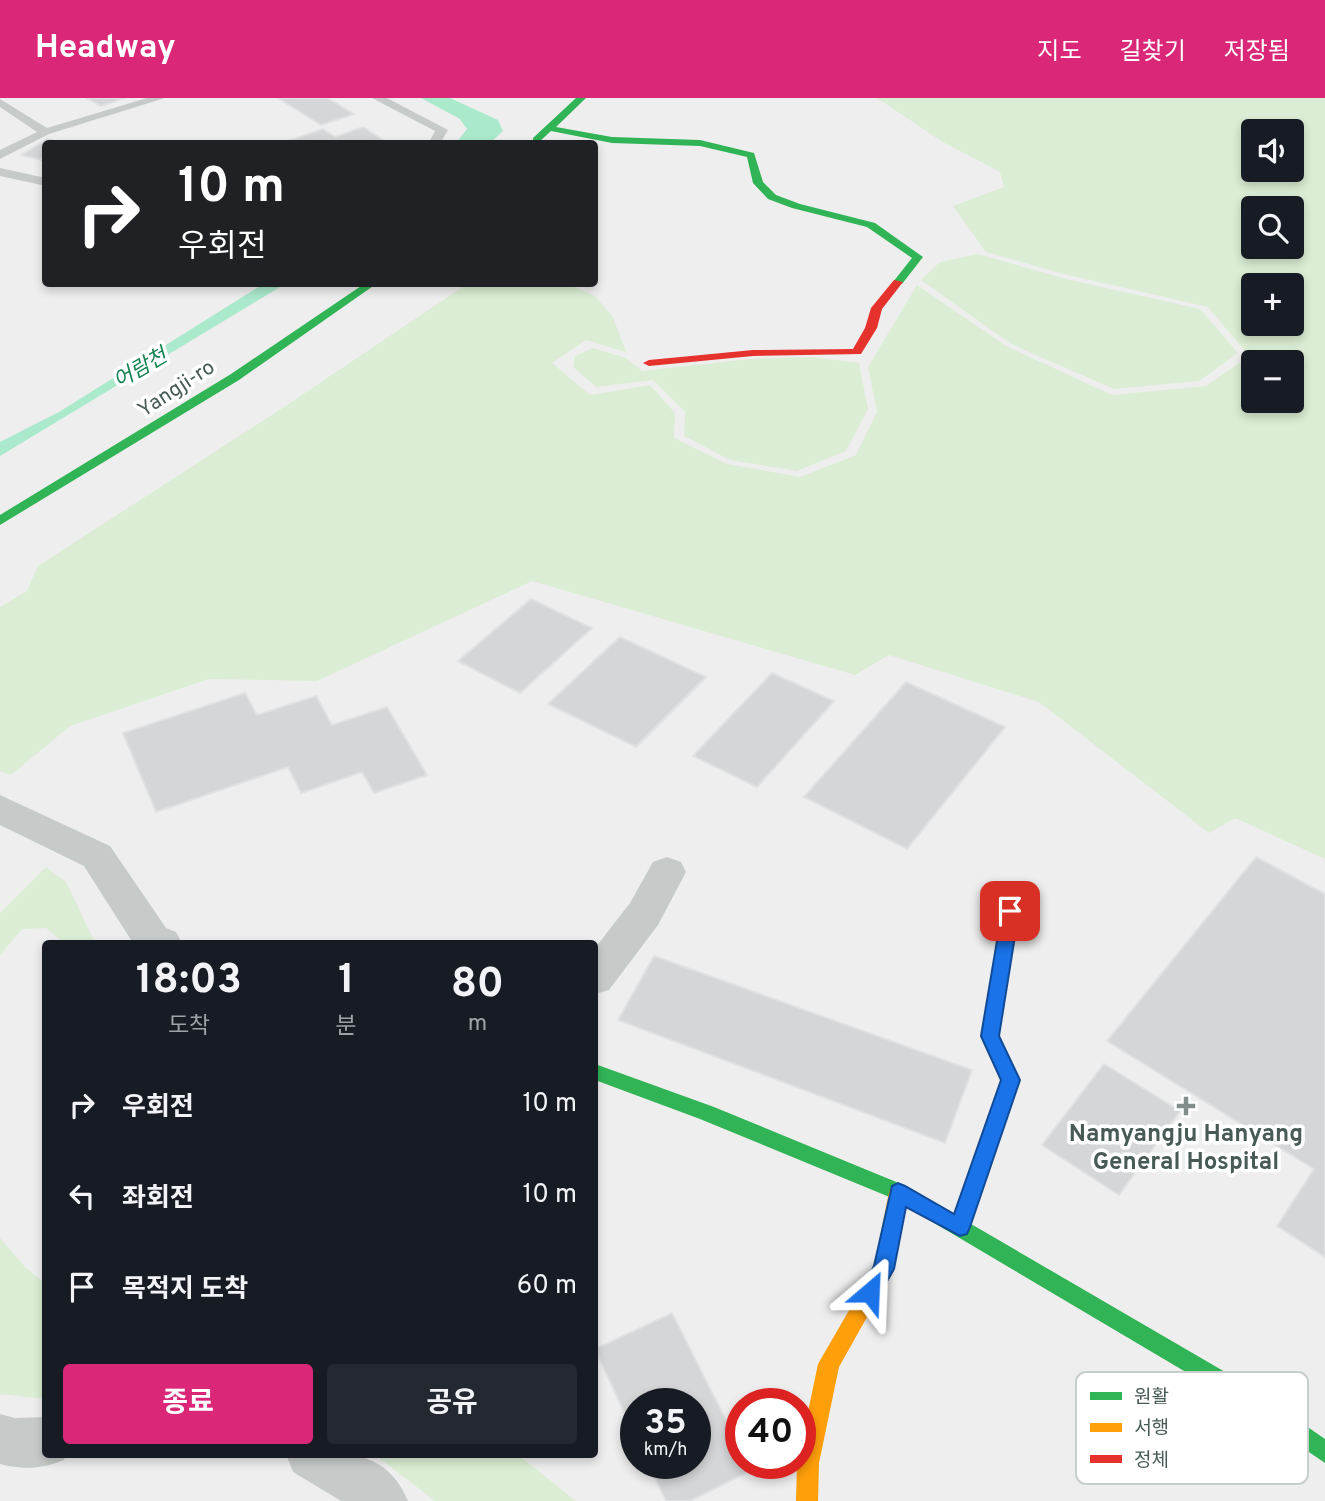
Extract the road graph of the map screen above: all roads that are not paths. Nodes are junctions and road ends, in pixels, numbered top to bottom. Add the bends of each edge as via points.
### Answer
1 (159, 98) edge
2 (378, 98) edge
3 (581, 98) edge
4 (0, 102) edge
5 (548, 128) junction
6 (45, 132) junction
7 (436, 140) edge
8 (536, 140) edge
9 (0, 155) edge
10 (0, 172) edge
11 (42, 181) edge
12 (367, 287) edge
13 (649, 363) dead end
14 (3, 519) edge
15 (0, 809) edge
16 (667, 872) dead end
17 (1010, 911) dead end
18 (152, 940) edge
19 (598, 974) edge
20 (598, 1073) edge
21 (898, 1192) junction
22 (960, 1227) junction
23 (1206, 1372) edge
24 (0, 1439) edge
25 (1308, 1440) edge
26 (42, 1442) edge
27 (1325, 1452) edge
28 (318, 1458) edge
29 (382, 1501) edge
30 (807, 1501) edge

1 - 6 lane
2 - 7 lane via 442,130
3 - 5 street
4 - 6 lane
5 - 8 street
5 - 13 street via 611,139 679,140 736,149 751,155 764,193 866,223 918,257 877,307 857,352 724,354
6 - 9 lane
10 - 11 lane
12 - 14 street, Yangji-ro via 170,418
15 - 18 street via 97,856
16 - 19 street via 644,914
17 - 22 street via 990,1036 1010,1080
20 - 21 street
21 - 22 street
21 - 30 street via 884,1269 829,1364 808,1463
22 - 23 street
24 - 26 street
25 - 27 street
28 - 29 street

